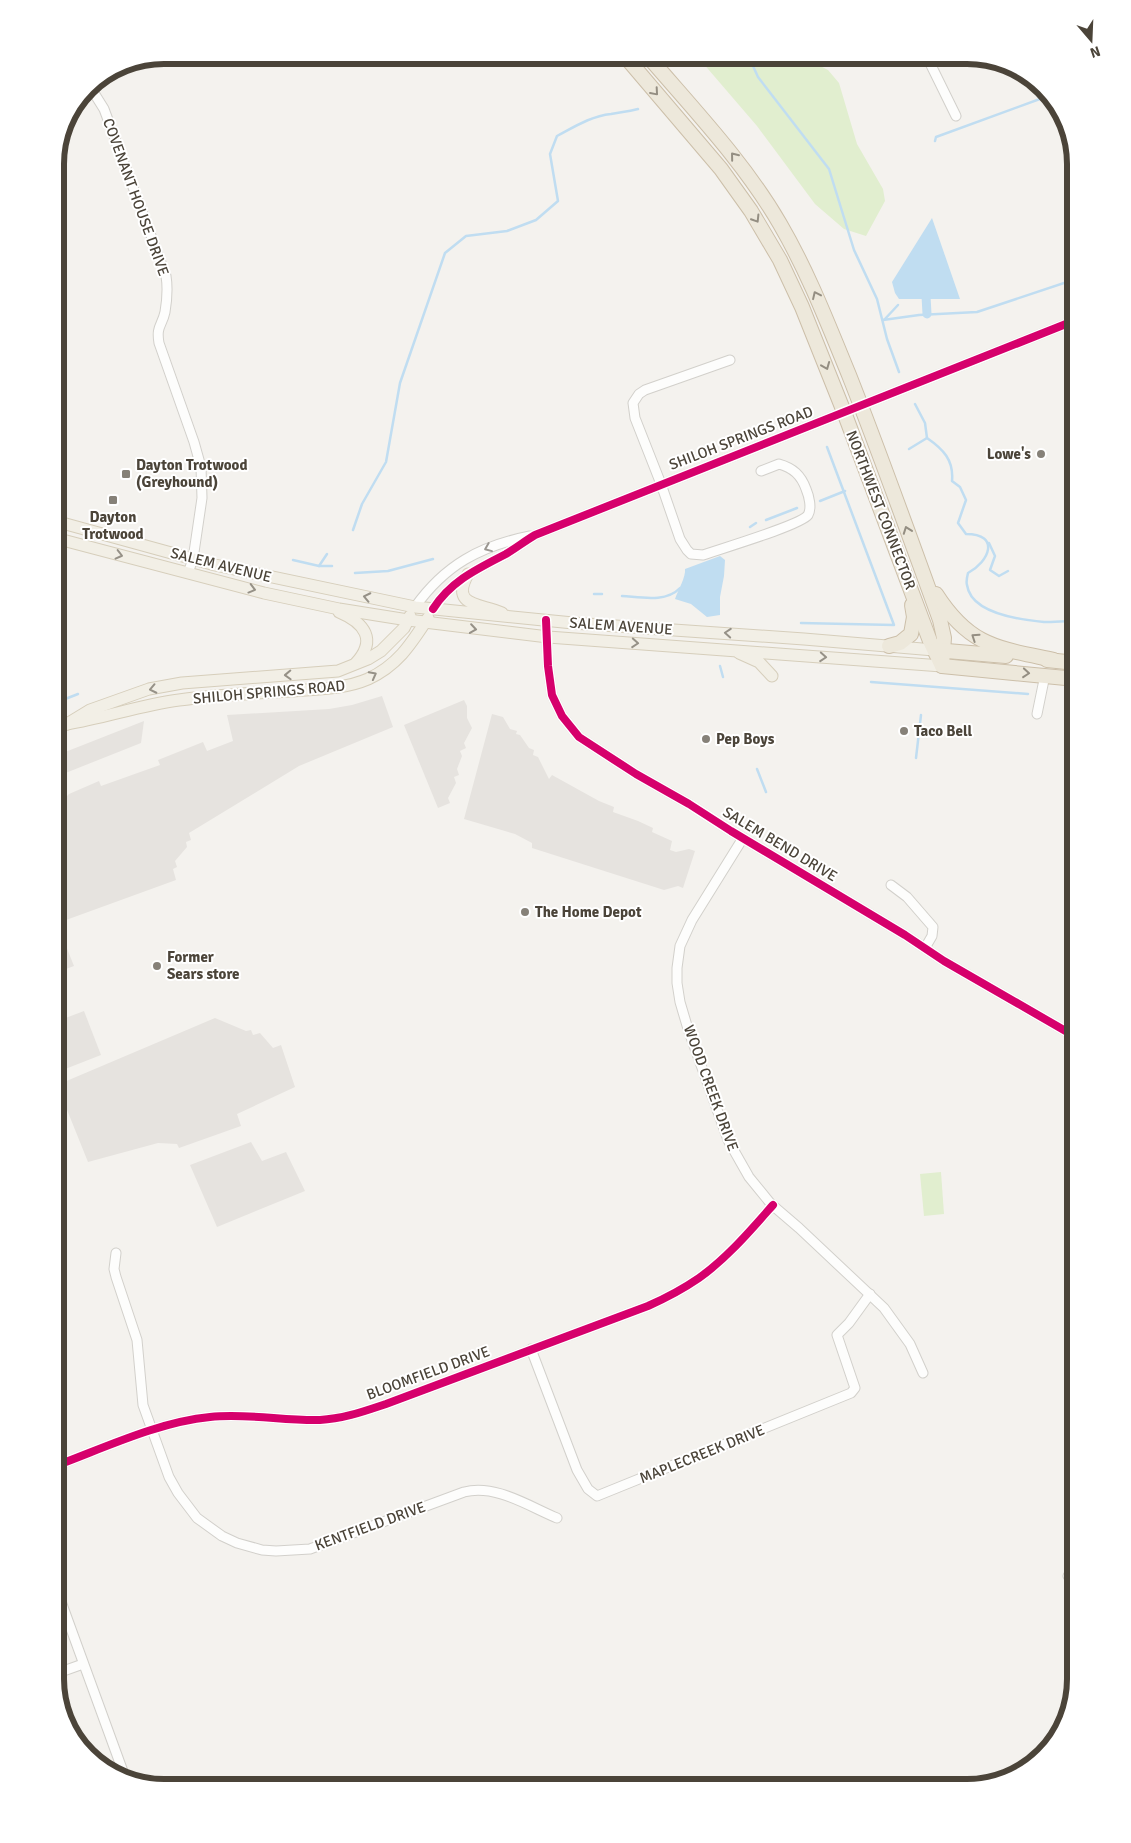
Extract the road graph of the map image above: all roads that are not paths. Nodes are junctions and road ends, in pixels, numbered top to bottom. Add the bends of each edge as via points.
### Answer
1 (632, 64) edge
2 (655, 64) edge
3 (930, 64) edge
4 (93, 93) edge
5 (956, 116) dead end
6 (1067, 324) edge
7 (730, 360) dead end
8 (861, 405) junction
9 (844, 412) junction
10 (760, 471) dead end
11 (661, 484) junction
12 (64, 523) edge
13 (535, 535) junction
14 (64, 540) edge
15 (192, 559) junction
16 (188, 572) junction
17 (468, 574) junction
18 (924, 576) junction
19 (269, 578) junction
20 (910, 587) junction
21 (321, 605) junction
22 (415, 607) junction
23 (433, 609) junction
24 (513, 618) junction
25 (408, 620) junction
26 (546, 620) junction
27 (425, 622) junction
28 (548, 637) junction
29 (889, 646) junction
30 (733, 650) junction
31 (939, 651) junction
32 (1054, 660) junction
33 (1067, 662) edge
34 (353, 666) junction
35 (942, 666) junction
36 (1045, 675) junction
37 (772, 676) dead end
38 (1067, 678) edge
39 (1037, 714) dead end
40 (67, 724) junction
41 (64, 725) edge
42 (742, 838) junction
43 (891, 885) dead end
44 (926, 948) junction
45 (1067, 1032) edge
46 (773, 1205) junction
47 (116, 1253) dead end
48 (870, 1294) junction
49 (531, 1349) junction
50 (923, 1373) dead end
51 (152, 1430) junction
52 (64, 1463) edge
53 (557, 1518) dead end
54 (64, 1610) edge
55 (83, 1664) junction
56 (64, 1671) edge
57 (122, 1770) edge

1 -> 9 highway, NORTHWEST CONNECTOR via 716,162 751,211 780,260 802,307
8 -> 2 highway, NORTHWEST CONNECTOR via 818,299 781,224 736,158
3 - 5 street
4 - 15 street, COVENANT HOUSE DRIVE via 104,109 166,276 167,300 158,325 159,343 198,452 202,482 201,512
6 - 8 street, SHILOH SPRINGS ROAD
7 - 11 street via 646,390 635,398 632,407 635,418
8 - 9 street, SHILOH SPRINGS ROAD
18 -> 8 highway, NORTHWEST CONNECTOR
9 - 11 street, SHILOH SPRINGS ROAD
9 - 20 highway, NORTHWEST CONNECTOR
10 - 11 street via 779,464 795,471 808,493 810,503 806,517 703,555 695,555 684,547
11 - 13 street, SHILOH SPRINGS ROAD
12 - 15 main road, SALEM AVENUE
13 - 17 street, SHILOH SPRINGS ROAD
13 -> 22 street, SHILOH SPRINGS ROAD via 504,541 452,566
14 -> 16 main road, SALEM AVENUE
15 - 16 street, COVENANT HOUSE DRIVE
15 - 19 main road, SALEM AVENUE
16 - 19 main road via 211,572 230,578
16 -> 21 main road, SALEM AVENUE
17 - 23 street, SHILOH SPRINGS ROAD via 441,597
17 - 24 main road via 462,584 465,599
18 - 31 highway via 944,638
32 -> 18 highway via 1007,650 972,636 955,620
22 -> 19 main road, SALEM AVENUE
20 - 29 highway via 914,617 911,634 900,643
20 - 31 highway, NORTHWEST CONNECTOR
21 - 25 main road, SALEM AVENUE
21 - 34 main road via 346,615 364,630 366,650
22 - 23 main road, SALEM AVENUE
22 - 25 main road, SHILOH SPRINGS ROAD
23 - 24 main road, SALEM AVENUE
23 - 27 main road, SHILOH SPRINGS ROAD
24 - 26 main road, SALEM AVENUE
25 - 27 main road, SALEM AVENUE
25 - 34 main road, SHILOH SPRINGS ROAD via 380,651
26 - 28 street, SALEM BEND DRIVE
29 -> 26 main road, SALEM AVENUE
27 -> 28 main road, SALEM AVENUE
40 -> 27 main road, SHILOH SPRINGS ROAD via 177,700 355,684 396,662
28 -> 30 main road, SALEM AVENUE
28 - 42 street, SALEM BEND DRIVE via 552,695 568,726 594,748
29 - 31 main road, SALEM AVENUE
30 -> 35 main road, SALEM AVENUE
30 - 37 main road via 759,662
31 - 32 highway, SALEM AVENUE
31 - 35 highway
32 - 33 highway, SALEM AVENUE
34 -> 40 main road, SHILOH SPRINGS ROAD via 320,674 248,677 149,689 90,710
35 -> 36 highway, SALEM AVENUE
36 - 38 highway, SALEM AVENUE
36 - 39 street
40 - 41 main road, SHILOH SPRINGS ROAD
42 - 44 street, SALEM BEND DRIVE
42 - 46 street, WOOD CREEK DRIVE via 684,934 678,957 677,983 685,1020 728,1140 749,1177
43 - 44 street via 907,897 933,927
44 - 45 street, SALEM BEND DRIVE
46 - 48 street, WOOD CREEK DRIVE
46 - 49 street, BLOOMFIELD DRIVE via 731,1251 686,1287 648,1306
47 - 51 street, KENTFIELD DRIVE via 114,1269 137,1340 141,1394
48 - 49 street, MAPLECREEK DRIVE via 837,1335 855,1388 851,1392 597,1496 577,1470
48 - 50 street, WOOD CREEK DRIVE via 901,1330
49 - 51 street, BLOOMFIELD DRIVE via 386,1404 337,1418 211,1417
51 - 52 street, BLOOMFIELD DRIVE
51 - 53 street, KENTFIELD DRIVE via 169,1476 197,1518 222,1536 262,1550 299,1550 322,1545 470,1490 498,1493
54 - 55 street
55 - 56 street
55 - 57 street

